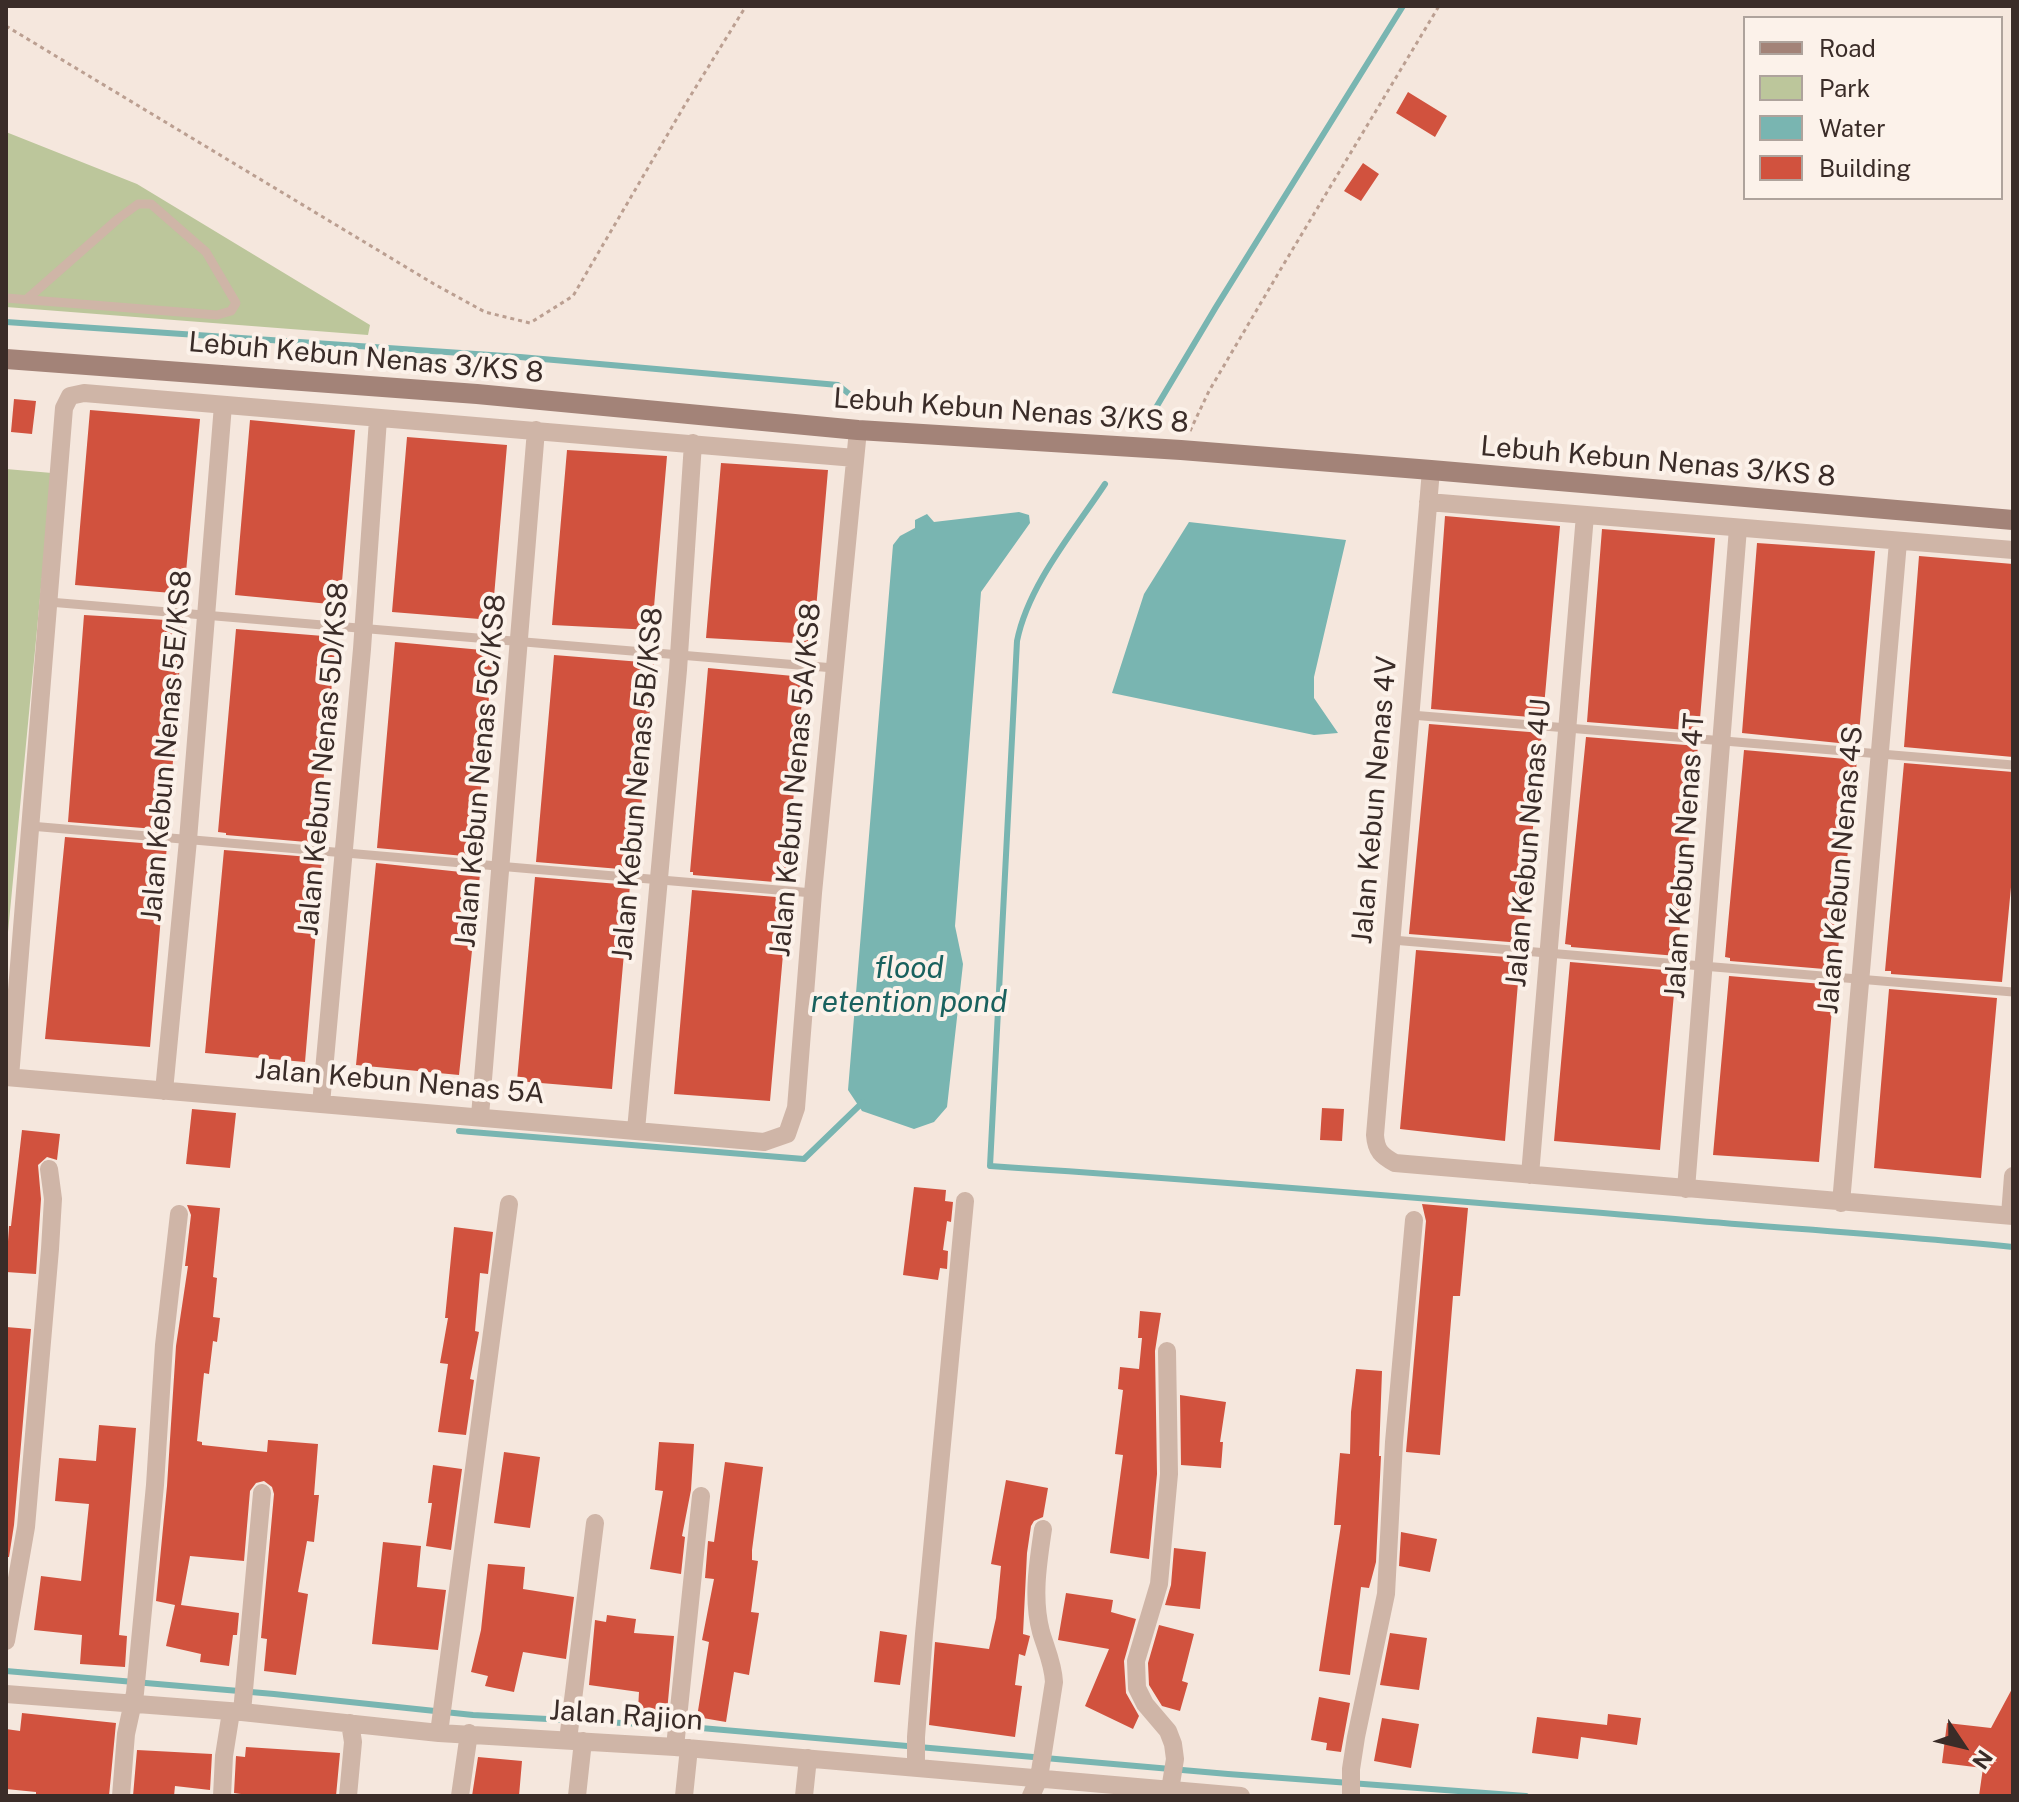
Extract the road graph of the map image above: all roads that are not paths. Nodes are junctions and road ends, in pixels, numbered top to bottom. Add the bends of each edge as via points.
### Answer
1 (6, 298) edge
2 (27, 299) junction
3 (6, 359) edge
4 (223, 405) junction
5 (378, 419) junction
6 (536, 430) junction
7 (858, 430) junction
8 (693, 443) junction
9 (855, 458) junction
10 (1431, 470) junction
11 (1428, 502) junction
12 (1585, 515) junction
13 (2013, 520) edge
14 (1738, 528) junction
15 (1898, 542) junction
16 (2013, 550) edge
17 (48, 602) junction
18 (208, 616) junction
19 (364, 628) junction
20 (521, 642) junction
21 (678, 655) junction
22 (834, 668) junction
23 (1411, 715) junction
24 (1567, 728) junction
25 (1722, 741) junction
26 (1879, 754) junction
27 (2013, 765) edge
28 (30, 826) junction
29 (188, 840) junction
30 (344, 854) junction
31 (501, 868) junction
32 (658, 880) junction
33 (813, 893) junction
34 (1392, 940) junction
35 (1548, 953) junction
36 (1704, 966) junction
37 (1860, 979) junction
38 (2013, 992) edge
39 (8, 1077) edge
40 (164, 1091) junction
41 (321, 1104) junction
42 (480, 1116) junction
43 (636, 1130) junction
44 (787, 1134) joint
45 (49, 1169) dead end
46 (1530, 1175) junction
47 (2013, 1176) edge
48 (1686, 1189) junction
49 (965, 1201) dead end
50 (1841, 1203) junction
51 (509, 1204) dead end
52 (179, 1214) dead end
53 (2011, 1216) edge
54 (1414, 1220) dead end
55 (1167, 1351) dead end
56 (262, 1493) dead end
57 (701, 1496) dead end
58 (595, 1523) dead end
59 (1043, 1529) dead end
60 (6, 1641) edge
61 (6, 1694) edge
62 (131, 1713) junction
63 (236, 1713) junction
64 (440, 1727) junction
65 (351, 1732) junction
66 (469, 1733) junction
67 (575, 1740) junction
68 (680, 1744) junction
69 (916, 1762) junction
70 (807, 1763) junction
71 (1039, 1773) junction
72 (1171, 1787) junction
73 (1140, 1792) edge
74 (805, 1793) edge
75 (1351, 1795) edge
76 (121, 1796) edge
77 (222, 1796) edge
78 (348, 1796) edge
79 (460, 1796) edge
80 (577, 1796) edge
81 (684, 1796) edge
82 (1031, 1796) edge
83 (1241, 1796) edge

1 - 2 lane
2 - 2 lane via 138,204 151,204 206,252 236,303 231,311 217,315
3 - 7 street, Lebuh Kebun Nenas 3/KS 8 via 477,394
4 - 5 street
4 - 17 street via 70,396 64,408
4 - 18 street, Jalan Kebun Nenas 5E/KS8
5 - 6 street
5 - 19 street, Jalan Kebun Nenas 5D/KS8
6 - 8 street
6 - 20 street, Jalan Kebun Nenas 5C/KS8
7 - 9 street, Jalan Kebun Nenas 5A/KS8
7 - 10 street, Lebuh Kebun Nenas 3/KS 8
8 - 9 street
8 - 21 street, Jalan Kebun Nenas 5B/KS8
9 - 22 street, Jalan Kebun Nenas 5A/KS8
10 - 11 street, Jalan Kebun Nenas 4V
10 - 13 street, Lebuh Kebun Nenas 3/KS 8
11 - 12 street
11 - 23 street, Jalan Kebun Nenas 4V
12 - 14 street
12 - 24 street, Jalan Kebun Nenas 4U
14 - 15 street
14 - 25 street, Jalan Kebun Nenas 4T
15 - 16 street
15 - 26 street, Jalan Kebun Nenas 4S
17 - 18 lane
17 - 28 street
18 - 19 lane
18 - 29 street, Jalan Kebun Nenas 5E/KS8
19 - 20 lane
19 - 30 street, Jalan Kebun Nenas 5D/KS8
20 - 21 lane
20 - 31 street, Jalan Kebun Nenas 5C/KS8
21 - 22 lane
21 - 32 street, Jalan Kebun Nenas 5B/KS8
22 - 33 street, Jalan Kebun Nenas 5A/KS8
23 - 24 lane
23 - 34 street, Jalan Kebun Nenas 4V
24 - 25 lane
24 - 35 street, Jalan Kebun Nenas 4U
25 - 26 lane
25 - 36 street, Jalan Kebun Nenas 4T
26 - 27 lane
26 - 37 street, Jalan Kebun Nenas 4S
28 - 29 lane
28 - 39 street
29 - 30 lane
29 - 40 street, Jalan Kebun Nenas 5E/KS8
30 - 31 lane
30 - 41 street, Jalan Kebun Nenas 5D/KS8
31 - 32 lane
31 - 42 street, Jalan Kebun Nenas 5C/KS8
32 - 33 lane
32 - 43 street, Jalan Kebun Nenas 5B/KS8
33 - 44 street, Jalan Kebun Nenas 5A/KS8 via 796,1108
34 - 35 lane
34 - 46 street, Jalan Kebun Nenas 4V via 1376,1147 1395,1163
35 - 36 lane
35 - 46 street, Jalan Kebun Nenas 4U
36 - 37 lane
36 - 48 street, Jalan Kebun Nenas 4T
37 - 38 lane
37 - 50 street, Jalan Kebun Nenas 4S
39 - 40 street, Jalan Kebun Nenas 5A
40 - 41 street, Jalan Kebun Nenas 5A
41 - 42 street, Jalan Kebun Nenas 5A
42 - 43 street, Jalan Kebun Nenas 5A
43 - 44 street, Jalan Kebun Nenas 5A via 764,1142
45 - 60 street via 50,1249 26,1527
46 - 48 street
47 - 53 street
48 - 50 street
49 - 69 street
50 - 53 street
51 - 64 street
52 - 62 street
54 - 75 street via 1386,1594 1351,1769
55 - 72 street via 1169,1474 1159,1584 1136,1661 1137,1688 1168,1731 1175,1759
56 - 63 street via 244,1681
57 - 68 street via 678,1716
58 - 67 street
59 - 71 street via 1036,1602 1054,1682
61 - 62 street, Jalan Rajion
62 - 63 street, Jalan Rajion
62 - 76 street
63 - 65 street, Jalan Rajion
63 - 77 street via 224,1756
64 - 65 street, Jalan Rajion
64 - 66 street, Jalan Rajion
65 - 78 street
66 - 67 street, Jalan Rajion
66 - 79 street
67 - 68 street, Jalan Rajion
67 - 80 street
68 - 70 street, Jalan Rajion
68 - 81 street
69 - 70 street, Jalan Rajion
69 - 71 street, Jalan Rajion
70 - 74 street
71 - 73 street, Jalan Rajion
71 - 82 street
72 - 73 street, Jalan Rajion
72 - 83 street, Jalan Rajion

